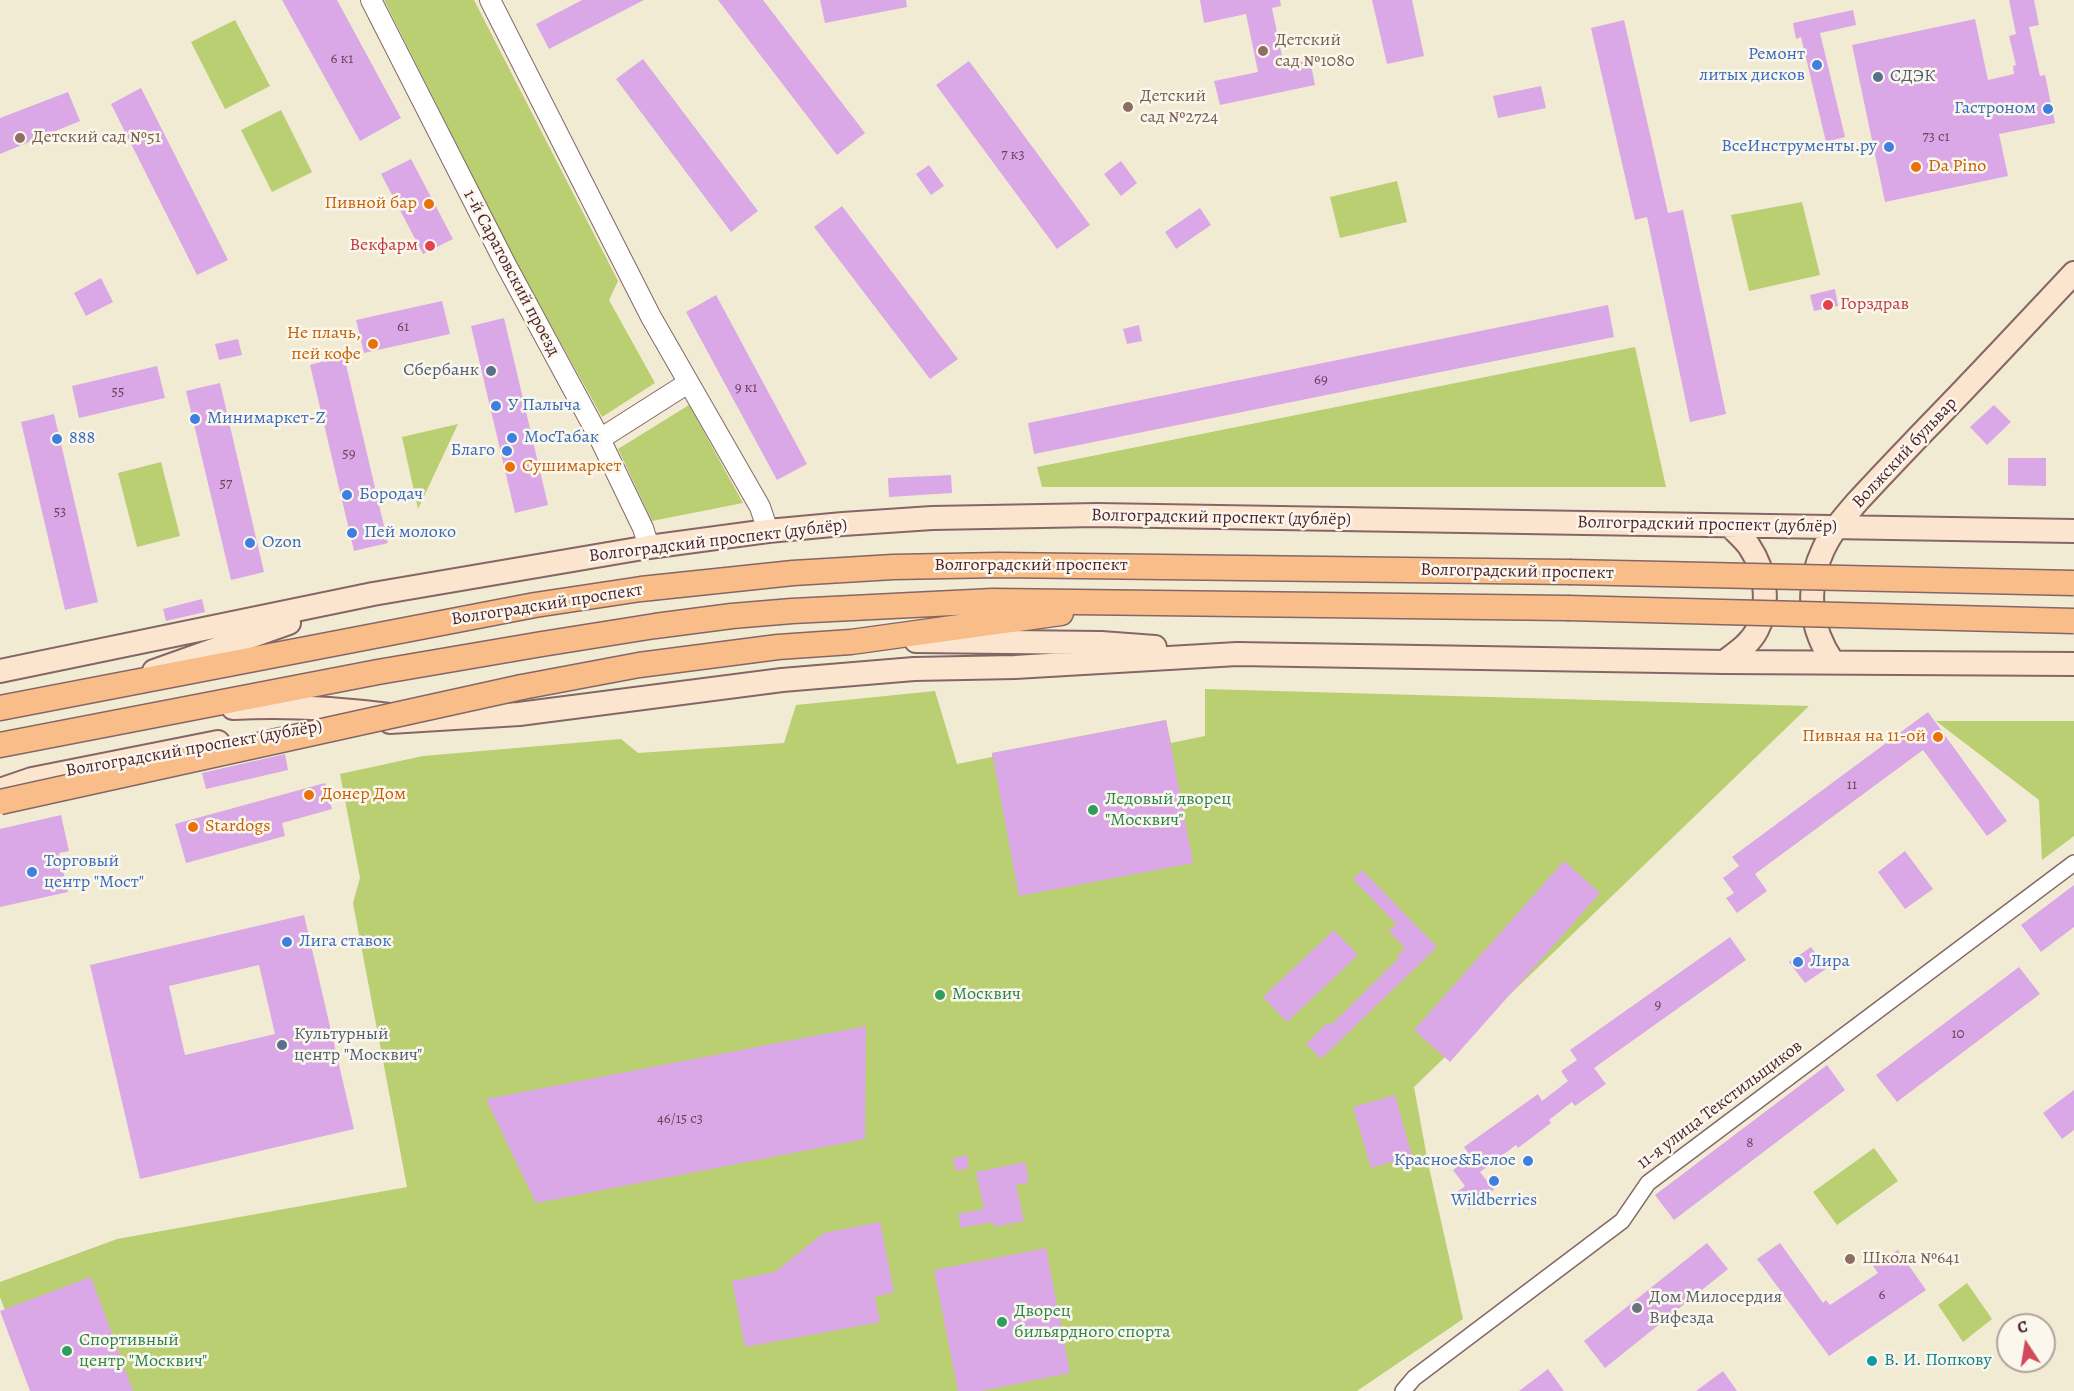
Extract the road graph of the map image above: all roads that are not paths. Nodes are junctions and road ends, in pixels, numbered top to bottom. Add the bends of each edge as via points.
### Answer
1 (371, 0) edge
2 (490, 0) edge
3 (2074, 273) edge
4 (688, 383) junction
5 (600, 439) junction
6 (1730, 526) junction
7 (1836, 526) junction
8 (768, 531) junction
9 (2074, 531) edge
10 (649, 547) junction
11 (2074, 583) edge
12 (373, 594) junction
13 (1145, 602) junction
14 (2074, 621) edge
15 (851, 642) junction
16 (1237, 654) junction
17 (1724, 662) junction
18 (1833, 662) junction
19 (2074, 664) edge
20 (0, 670) edge
21 (110, 686) junction
22 (0, 708) edge
23 (163, 712) junction
24 (429, 721) junction
25 (0, 745) edge
26 (0, 790) edge
27 (0, 802) edge
28 (2074, 863) edge
29 (1403, 1391) edge

1 - 5 street, 1-й Саратовский проезд
2 - 4 street
3 - 7 main road, Волжский бульвар
4 - 5 street
4 - 8 street via 760,507
5 - 10 street, 1-й Саратовский проезд
6 - 7 main road, Волгоградский проспект (дублёр)
6 - 8 main road, Волгоградский проспект (дублёр) via 1097,515 932,518
6 - 17 main road via 1748,544 1759,565 1765,599 1757,630 1746,645
7 - 9 main road, Волгоградский проспект (дублёр)
7 - 18 main road, Волжский бульвар via 1822,550 1812,587 1815,625
8 - 10 main road, Волгоградский проспект (дублёр)
10 - 12 main road, Волгоградский проспект (дублёр)
11 - 21 main road, Волгоградский проспект, bridge via 1569,572 893,567 641,589 535,605
12 - 20 main road, Волгоградский проспект (дублёр)
12 - 21 main road, Волгоградский проспект (дублёр)
13 - 14 main road, Волгоградский проспект, bridge
13 - 15 main road
13 - 23 main road, Волгоградский проспект via 948,602 732,616 436,662
15 - 16 main road via 1101,643
15 - 27 main road, bridge via 650,663 522,687
16 - 17 main road, Волгоградский проспект (дублёр)
16 - 24 main road, Волгоградский проспект (дублёр) via 914,669 782,680 519,714
17 - 18 main road, Волгоградский проспект (дублёр)
18 - 19 main road, Волгоградский проспект (дублёр)
21 - 22 main road, Волгоградский проспект
23 - 24 main road, Волгоградский проспект (дублёр) via 278,706 339,708
23 - 25 main road, Волгоградский проспект
24 - 26 main road, Волгоградский проспект (дублёр) via 317,724 32,778
28 - 29 street, 11-я улица Текстильщиков via 1648,1183 1622,1221 1414,1378

